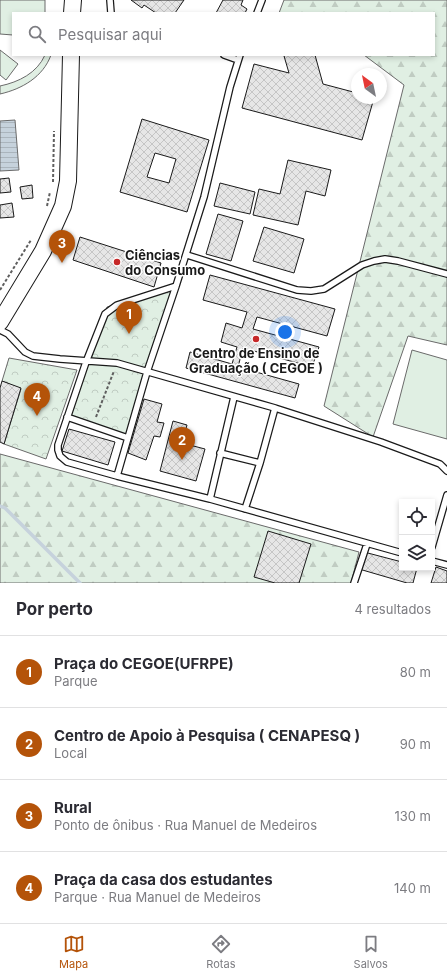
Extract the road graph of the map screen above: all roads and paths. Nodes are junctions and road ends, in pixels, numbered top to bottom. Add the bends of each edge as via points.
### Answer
1 (73, 0) edge
2 (110, 0) edge
3 (262, 0) edge
4 (72, 12) edge
5 (111, 12) edge
6 (257, 12) edge
7 (71, 56) edge
8 (229, 56) edge
9 (239, 58) edge
10 (54, 130) dead end
11 (52, 183) dead end
12 (51, 190) dead end
13 (46, 209) dead end
14 (33, 236) dead end
15 (187, 255) junction
16 (447, 274) edge
17 (176, 286) junction
18 (0, 290) edge
19 (0, 322) edge
20 (0, 330) edge
21 (86, 362) junction
22 (116, 363) junction
23 (147, 372) junction
24 (234, 397) junction
25 (275, 408) junction
26 (67, 417) junction
27 (92, 426) junction
28 (128, 438) junction
29 (220, 453) junction
30 (260, 463) junction
31 (447, 471) edge
32 (117, 476) junction
33 (447, 495) edge
34 (210, 499) junction
35 (245, 509) junction
36 (435, 537) edge
37 (367, 544) junction
38 (399, 552) edge
39 (435, 562) edge
40 (447, 565) edge
41 (354, 583) edge

1 - 4 main road
2 - 5 lane
3 - 6 lane
7 - 19 main road via 68,181 63,206 43,251
8 - 9 lane
9 - 15 lane
10 - 11 path
12 - 13 path
14 - 18 path
15 - 16 lane via 297,290 324,289 362,265 374,261 398,261
15 - 17 lane
17 - 21 lane via 117,305 109,310 103,318
17 - 23 lane
20 - 21 lane via 33,356
21 - 22 lane
21 - 26 lane
22 - 23 lane
22 - 27 path
23 - 24 lane
23 - 28 lane
24 - 25 lane
24 - 29 lane
25 - 30 lane
25 - 31 lane via 381,442 440,464
26 - 27 lane
26 - 32 lane via 58,445 60,456 67,462
27 - 28 lane
28 - 32 lane
29 - 30 lane
29 - 34 lane
30 - 35 lane
32 - 34 lane
33 - 36 lane
34 - 35 lane
35 - 37 lane
37 - 38 lane
37 - 41 lane
39 - 40 lane

